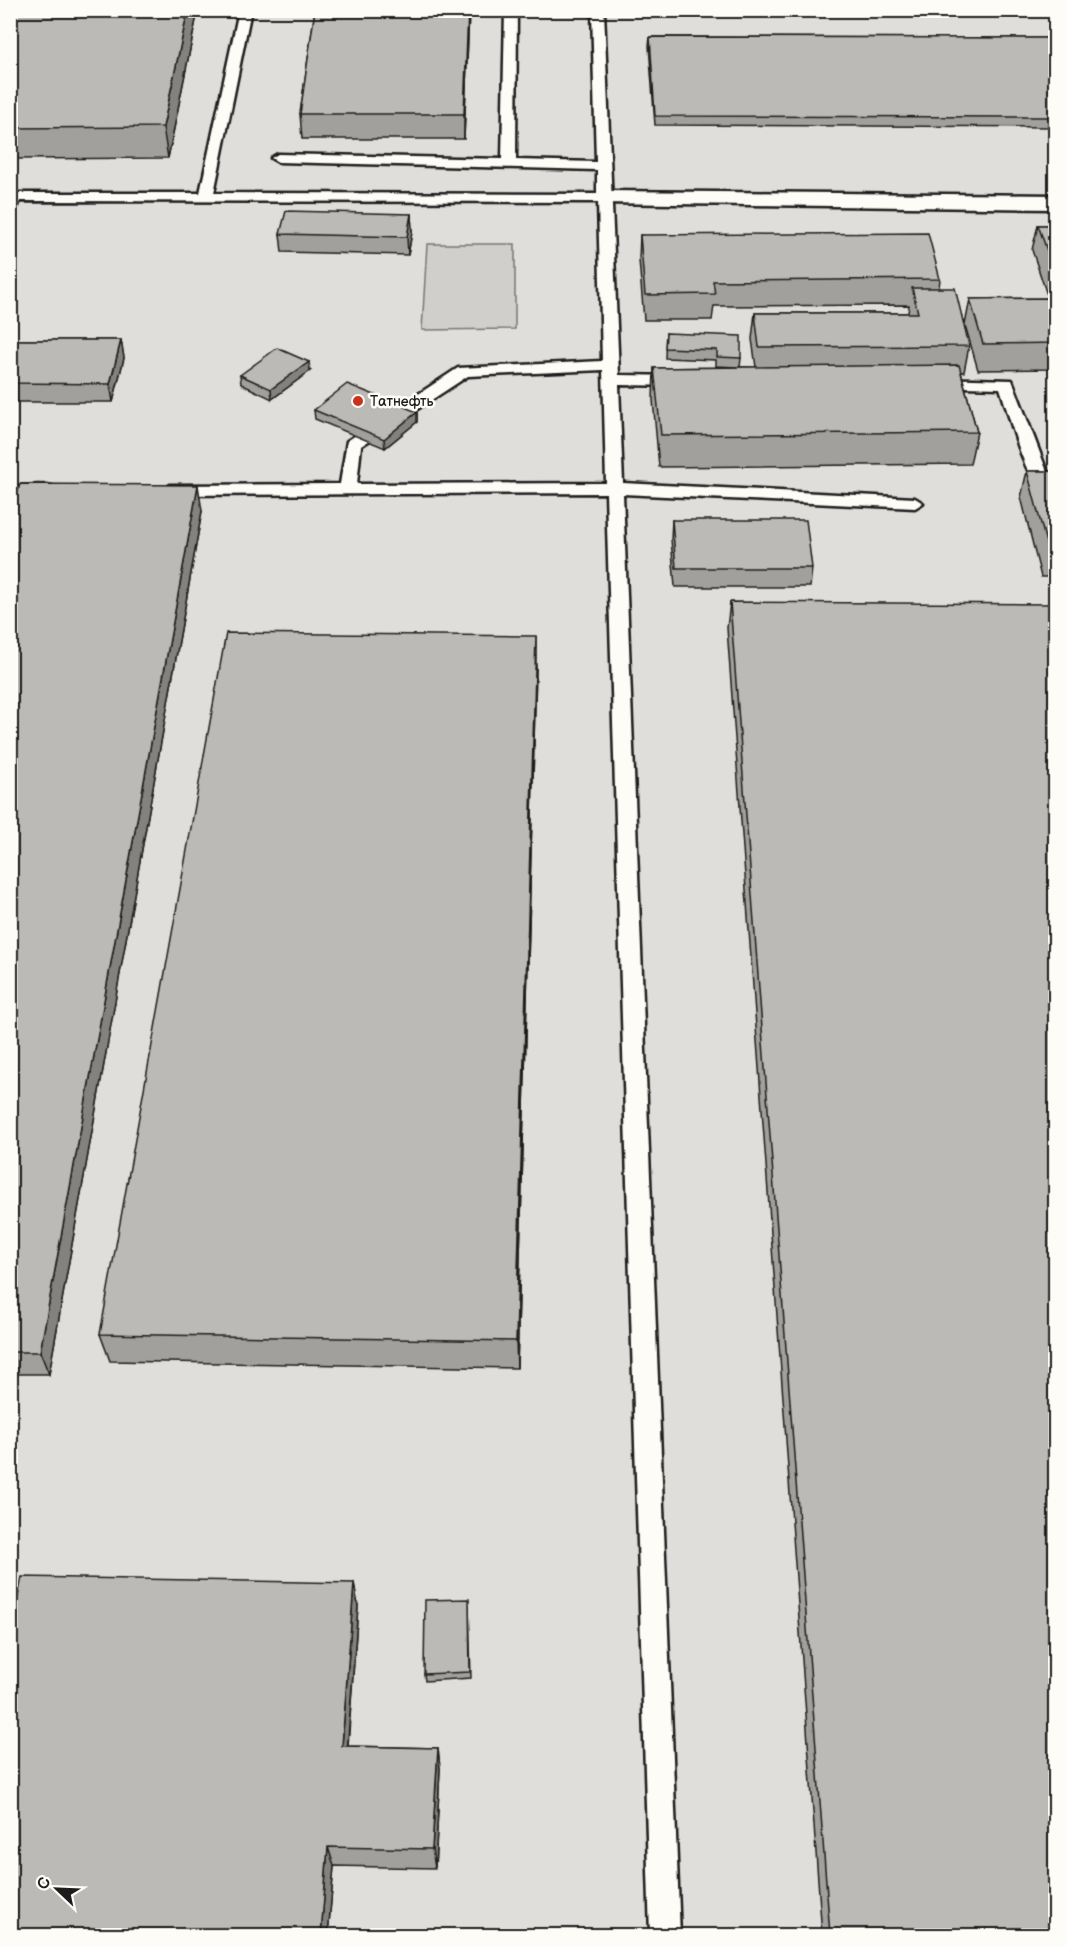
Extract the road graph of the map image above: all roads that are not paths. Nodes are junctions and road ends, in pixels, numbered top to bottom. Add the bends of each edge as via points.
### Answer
1 (245, 10) edge
2 (511, 10) edge
3 (598, 10) edge
4 (278, 158) dead end
5 (509, 164) junction
6 (605, 166) junction
7 (206, 198) junction
8 (606, 198) junction
9 (12, 200) edge
10 (1056, 202) edge
11 (610, 373) junction
12 (695, 381) edge
13 (922, 382) edge
14 (614, 488) junction
15 (1056, 488) edge
16 (348, 489) junction
17 (69, 490) edge
18 (150, 490) edge
19 (10, 491) edge
20 (915, 503) dead end
21 (665, 1935) edge

1 - 7 lane
2 - 5 lane
3 - 6 lane
4 - 5 lane
5 - 6 lane
6 - 8 lane
7 - 8 lane
7 - 9 lane
8 - 10 street
8 - 11 lane
11 - 12 lane
11 - 14 lane
11 - 16 lane via 464,371 353,444
13 - 15 lane via 1006,383 1034,464 1045,487
14 - 16 lane
14 - 20 lane
14 - 21 lane
16 - 18 lane
17 - 19 lane

